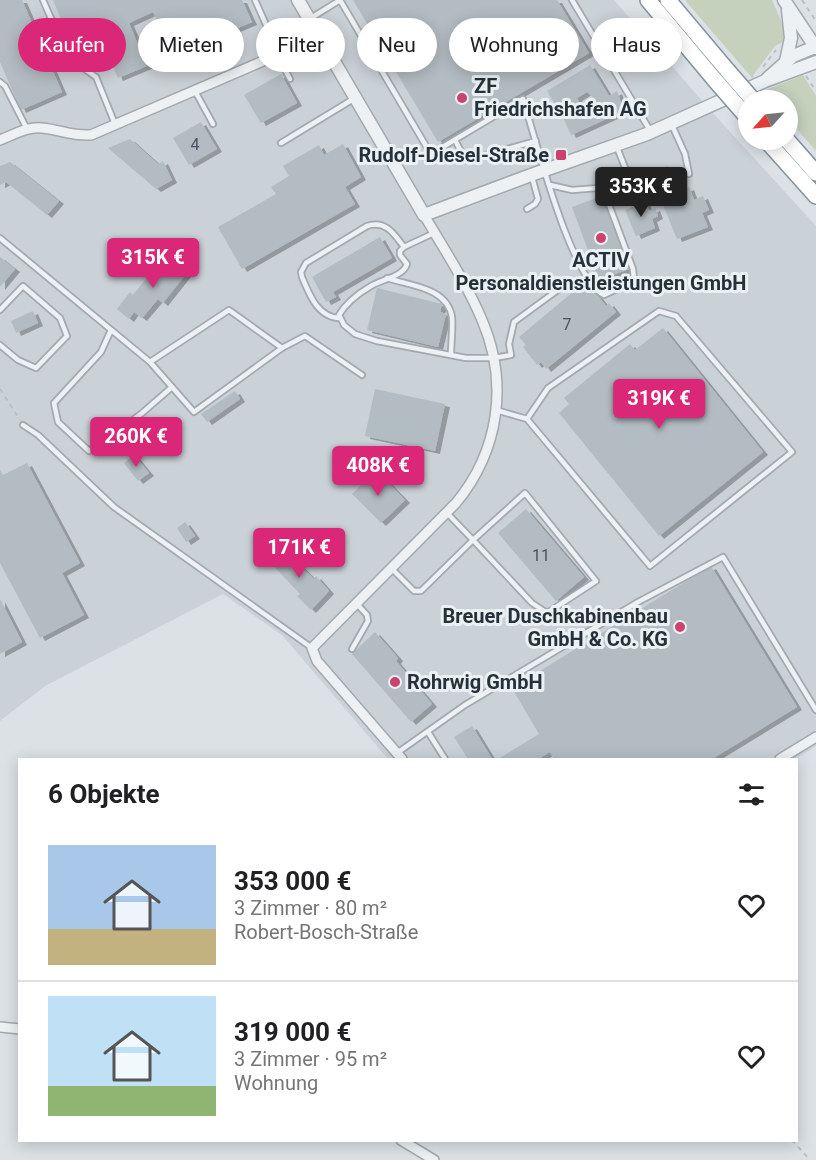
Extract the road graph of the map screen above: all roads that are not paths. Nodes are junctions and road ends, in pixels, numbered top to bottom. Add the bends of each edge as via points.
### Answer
1 (43, 0) edge
2 (255, 0) edge
3 (298, 0) edge
4 (340, 0) edge
5 (572, 0) edge
6 (648, 0) edge
7 (668, 0) edge
8 (786, 3) edge
9 (263, 18) edge
10 (308, 18) edge
11 (312, 18) edge
12 (816, 48) edge
13 (786, 61) junction
14 (816, 62) edge
15 (256, 65) edge
16 (286, 72) edge
17 (340, 72) edge
18 (720, 75) junction
19 (290, 79) dead end
20 (765, 81) junction
21 (0, 82) edge
22 (740, 90) edge
23 (195, 91) junction
24 (355, 98) junction
25 (738, 103) edge
26 (671, 123) junction
27 (213, 124) dead end
28 (115, 125) junction
29 (27, 129) junction
30 (651, 132) junction
31 (0, 140) edge
32 (455, 140) junction
33 (536, 141) junction
34 (280, 143) dead end
35 (616, 145) junction
36 (775, 150) edge
37 (796, 150) edge
38 (545, 170) junction
39 (816, 173) edge
40 (689, 174) dead end
41 (531, 175) junction
42 (550, 185) junction
43 (630, 191) dead end
44 (816, 196) edge
45 (527, 209) dead end
46 (424, 215) junction
47 (434, 233) junction
48 (0, 238) edge
49 (404, 247) junction
50 (387, 279) junction
51 (570, 281) dead end
52 (0, 310) edge
53 (340, 318) junction
54 (111, 330) junction
55 (0, 345) edge
56 (282, 348) junction
57 (451, 355) junction
58 (494, 358) junction
59 (150, 362) junction
60 (362, 375) dead end
61 (172, 387) junction
62 (496, 410) junction
63 (527, 419) junction
64 (23, 425) road end
65 (447, 513) junction
66 (473, 540) junction
67 (392, 569) junction
68 (357, 604) junction
69 (312, 648) junction
70 (352, 649) dead end
71 (816, 711) edge
72 (428, 732) junction
73 (816, 737) edge
74 (399, 756) edge
75 (444, 758) edge
76 (782, 758) edge
77 (0, 1027) edge
78 (18, 1029) edge
79 (404, 1142) edge
80 (434, 1160) edge

1 - 28 lane via 66,53 96,77
2 - 9 lane
3 - 10 street
4 - 11 lane
4 - 32 lane via 429,151
5 - 30 lane
6 - 18 highway
7 - 18 highway
8 - 12 street
8 - 13 street via 792,38
12 - 13 street
13 - 20 street
14 - 20 street
15 - 23 street
16 - 19 lane
17 - 24 street
18 - 22 highway, bridge
18 - 25 highway, bridge
20 - 26 street
21 - 29 lane
23 - 27 lane
23 - 28 street
24 - 34 lane
24 - 46 street
26 - 30 street
26 - 40 lane
28 - 29 street via 91,135 73,136 41,128
29 - 31 street
30 - 35 street
32 - 33 lane via 466,158 471,159
32 - 33 lane via 523,99
33 - 38 lane
35 - 38 street
35 - 43 lane
36 - 44 highway
37 - 39 highway
38 - 41 street
38 - 42 lane
41 - 45 lane via 538,199
41 - 46 street
42 - 42 lane via 575,256 594,289 607,294 632,282 633,269 603,191
46 - 47 street
47 - 49 lane
47 - 58 street via 481,318
48 - 54 lane
49 - 50 lane via 400,253 406,268
49 - 53 lane via 386,226 374,224 306,263 302,277 317,306
50 - 53 lane via 364,290 341,312
50 - 57 lane via 442,297 452,319
51 - 58 lane via 514,322 511,355
52 - 55 lane via 23,286 60,318 67,336 36,368
53 - 57 lane via 349,330 366,337
54 - 59 lane
54 - 61 lane via 100,352 54,404 58,422 88,451
56 - 59 lane via 229,310
56 - 60 lane via 306,336
56 - 61 lane via 194,412
57 - 58 lane
58 - 62 street
59 - 61 lane
62 - 63 lane
62 - 65 street via 480,468
63 - 63 lane via 650,566 792,452 676,316 659,311 548,388
64 - 69 lane via 114,507
65 - 66 lane
65 - 67 street
66 - 66 lane via 525,493 596,581 547,613 532,603
66 - 67 lane via 421,591 414,591
67 - 68 street
68 - 69 street
68 - 70 lane via 368,621
69 - 74 street via 317,661
71 - 72 lane via 723,556 627,608 465,705
72 - 74 lane
72 - 75 lane
73 - 76 street
77 - 78 street
79 - 80 street

